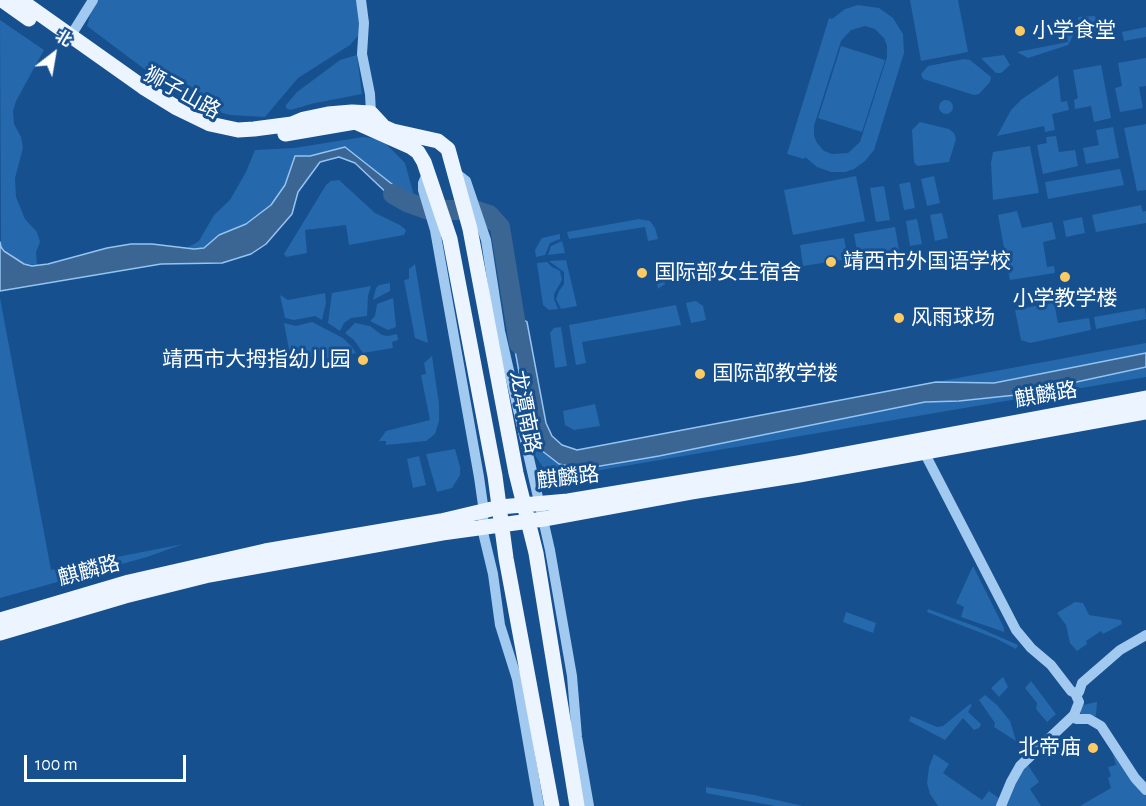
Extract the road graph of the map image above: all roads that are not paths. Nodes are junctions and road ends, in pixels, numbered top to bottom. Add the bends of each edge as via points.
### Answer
1 (2, 0) edge
2 (20, 0) edge
3 (93, 0) edge
4 (361, 0) edge
5 (70, 36) junction
6 (368, 119) junction
7 (441, 230) junction
8 (494, 328) junction
9 (1146, 398) edge
10 (1146, 412) edge
11 (924, 452) junction
12 (525, 504) junction
13 (500, 507) junction
14 (484, 512) junction
15 (538, 514) junction
16 (502, 525) junction
17 (482, 528) junction
18 (0, 620) edge
19 (0, 633) edge
20 (1146, 635) edge
21 (1075, 693) junction
22 (1074, 715) junction
23 (1146, 790) edge
24 (539, 806) edge
25 (552, 806) edge
26 (577, 806) edge
27 (589, 806) edge
28 (1001, 806) edge

1 - 6 main road, 狮子山路 via 181,120 224,139 288,134
2 - 5 main road, 狮子山路
3 - 5 street
4 - 6 street via 362,54 370,94
5 - 6 main road, 狮子山路 via 177,108 224,128 254,129 352,112
6 - 7 main road, 龙潭南路 via 387,138 418,152
6 - 8 main road, 龙潭南路 via 393,131 438,141 448,149 476,229
7 - 13 main road, 龙潭南路
7 - 14 street
8 - 12 main road, 龙潭南路 via 516,473
8 - 15 street via 531,471
9 - 15 main road, 麒麟路
10 - 11 main road, 麒麟路
11 - 15 main road, 麒麟路
11 - 21 street via 1016,630
12 - 13 main road, 麒麟路
12 - 15 main road, 龙潭南路
13 - 14 main road, 麒麟路
13 - 16 main road, 龙潭南路
14 - 17 street
14 - 18 main road, 麒麟路 via 194,566 82,594
15 - 16 main road, 麒麟路
15 - 26 main road, 龙潭南路 via 536,553
15 - 27 street via 572,676
16 - 17 main road, 麒麟路
16 - 25 main road, 龙潭南路
17 - 19 main road, 麒麟路 via 209,575
17 - 24 street via 500,625 517,679
20 - 21 street via 1120,650
21 - 22 street via 1078,702
22 - 23 street via 1101,726
22 - 28 street via 1020,766

